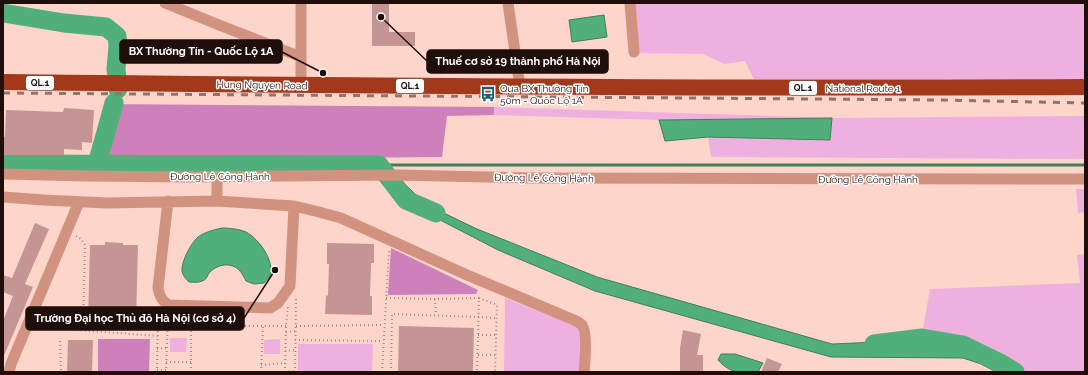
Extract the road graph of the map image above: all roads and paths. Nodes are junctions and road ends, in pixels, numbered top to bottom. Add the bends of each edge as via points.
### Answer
1 (165, 3) edge
2 (302, 3) edge
3 (508, 3) edge
4 (630, 3) edge
5 (634, 52) dead end
6 (301, 57) junction
7 (3, 82) edge
8 (300, 85) junction
9 (520, 87) junction
10 (1085, 87) edge
11 (3, 174) edge
12 (217, 176) junction
13 (1085, 179) edge
14 (3, 197) edge
15 (168, 201) junction
16 (217, 201) junction
17 (80, 202) junction
18 (294, 206) junction
19 (67, 232) junction
20 (389, 239) junction
21 (290, 286) junction
22 (159, 294) junction
23 (386, 298) junction
24 (479, 298) junction
25 (435, 299) junction
26 (168, 305) junction
27 (288, 306) dead end
28 (436, 315) junction
29 (479, 317) junction
30 (496, 318) junction
31 (384, 325) junction
32 (27, 326) junction
33 (158, 326) junction
34 (190, 326) junction
35 (263, 326) junction
36 (286, 326) junction
37 (296, 326) junction
38 (168, 327) junction
39 (82, 330) junction
40 (296, 331) junction
41 (286, 332) junction
42 (478, 335) junction
43 (496, 335) junction
44 (158, 336) junction
45 (296, 340) junction
46 (60, 341) dead end
47 (383, 341) junction
48 (167, 348) junction
49 (157, 349) junction
50 (296, 350) junction
51 (285, 351) junction
52 (478, 354) junction
53 (496, 355) junction
54 (166, 362) junction
55 (190, 362) junction
56 (285, 363) junction
57 (261, 365) junction
58 (157, 371) edge
59 (166, 371) edge
60 (9, 372) edge
61 (61, 372) edge
62 (191, 372) edge
63 (261, 372) edge
64 (285, 372) edge
65 (295, 372) edge
66 (382, 372) edge
67 (391, 372) edge
68 (477, 372) edge
69 (495, 372) edge
70 (584, 372) edge

1 - 6 street
2 - 6 street
3 - 9 street
4 - 5 street
6 - 8 street
7 - 8 highway, Hung Nguyen Road / QL.1
8 - 9 highway, Hung Nguyen Road / QL.1
9 - 10 highway, National Route 1 / QL.1
11 - 12 street, Đường Lê Công Hành
12 - 13 street, Đường Lê Công Hành via 396,174 532,178
12 - 16 street
14 - 17 street
15 - 16 street
15 - 17 street
15 - 22 street via 158,282
16 - 18 street
17 - 19 street
18 - 20 street via 341,218
18 - 21 street
19 - 32 street
19 - 39 path via 81,239 85,245
20 - 23 path
20 - 70 street via 467,276 581,324 585,335
21 - 26 street via 278,303 270,308
21 - 37 path via 296,298
22 - 26 street
22 - 33 path
23 - 25 path
23 - 31 path
24 - 25 path
24 - 29 path
24 - 30 path via 497,305
25 - 28 path
26 - 38 path
27 - 36 path
28 - 29 path
28 - 67 path via 392,314
29 - 30 path
29 - 42 path
30 - 43 path
31 - 37 path
31 - 47 path
32 - 39 path
32 - 60 street
33 - 38 path
33 - 44 path
34 - 35 path
34 - 38 path
34 - 55 path
35 - 36 path
35 - 57 path
36 - 41 path
37 - 40 path
38 - 48 path
39 - 44 path
40 - 41 path
40 - 45 path
41 - 51 path
42 - 43 path
42 - 52 path
43 - 53 path
44 - 49 path
45 - 47 path
45 - 50 path
46 - 61 path
47 - 66 path
48 - 49 path
48 - 54 path
49 - 58 path
50 - 51 path
50 - 65 path
51 - 56 path
52 - 53 path
52 - 68 path
53 - 69 path
54 - 55 path
54 - 59 path
55 - 62 path
56 - 57 path
56 - 64 path
57 - 63 path
58 - 59 path
64 - 65 path

